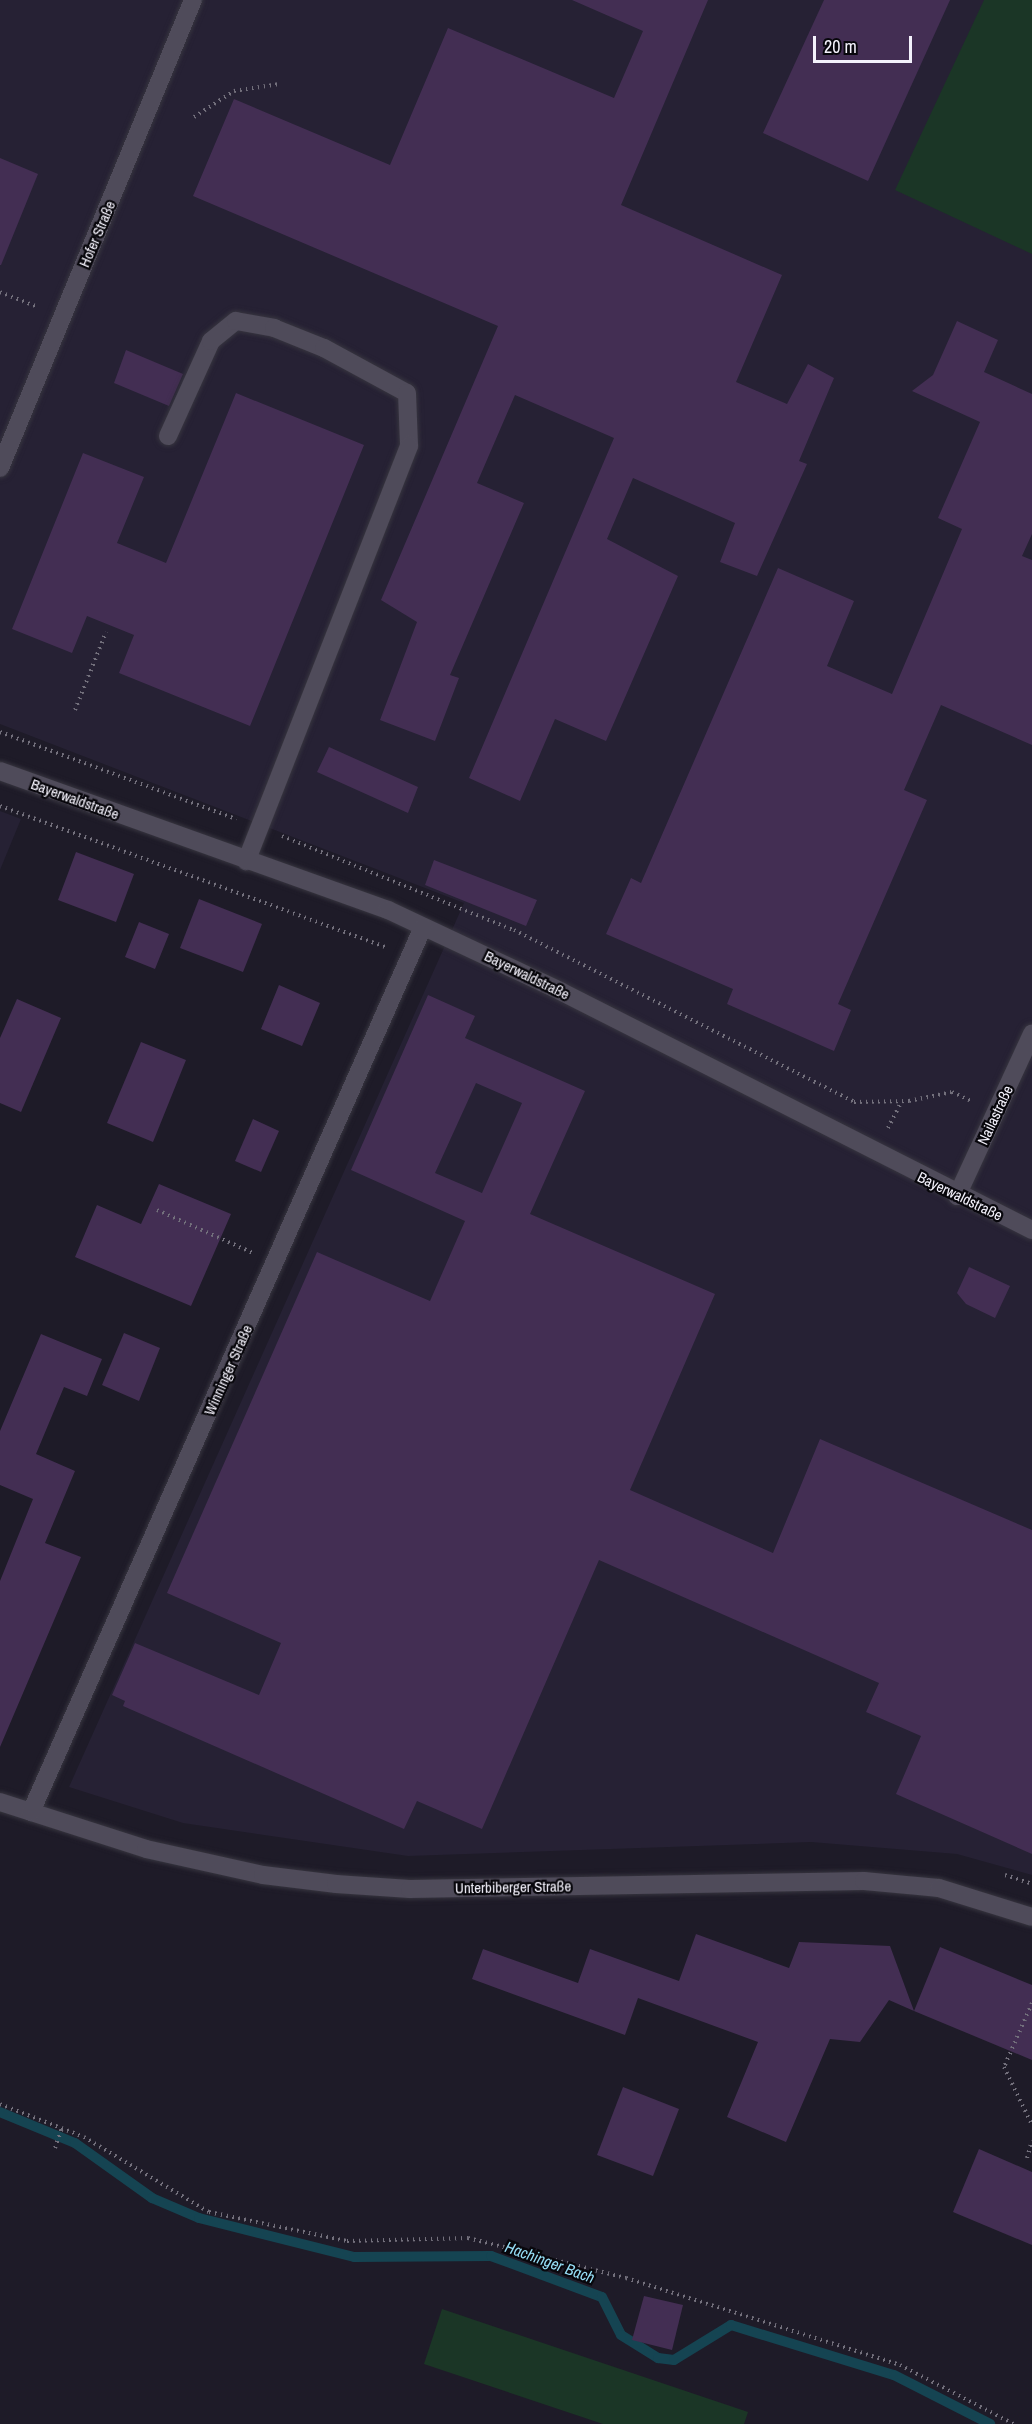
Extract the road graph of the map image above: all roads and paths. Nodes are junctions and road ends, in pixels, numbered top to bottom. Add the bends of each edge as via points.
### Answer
1 (193, 0) edge
2 (279, 84) dead end
3 (194, 117) dead end
4 (0, 292) edge
5 (62, 316) junction
6 (168, 436) dead end
7 (0, 468) edge
8 (106, 632) dead end
9 (75, 710) dead end
10 (0, 771) edge
11 (0, 806) edge
12 (246, 861) junction
13 (423, 927) junction
14 (410, 957) junction
15 (1032, 1034) edge
16 (957, 1196) junction
17 (157, 1210) dead end
18 (1032, 1230) edge
19 (275, 1263) junction
20 (0, 1802) edge
21 (31, 1812) junction
22 (1005, 1875) dead end
23 (1032, 1884) edge
24 (1032, 1917) edge
25 (1032, 2003) edge
26 (0, 2104) edge
27 (1032, 2125) edge
28 (61, 2130) junction
29 (1032, 2141) edge
30 (55, 2148) dead end
31 (1027, 2158) dead end
32 (1014, 2424) edge

1 - 5 street, Hofer Straße
2 - 3 path via 234,91
4 - 5 path
5 - 7 street, Hofer Straße
6 - 12 street via 211,341 236,321 274,328 324,348 407,393 409,446
8 - 9 path
10 - 12 street, Bayerwaldstraße
11 - 14 path
12 - 13 street, Bayerwaldstraße
13 - 14 street, Winninger Straße
13 - 16 street, Bayerwaldstraße via 560,991
14 - 19 street, Winninger Straße
15 - 16 street, Nailastraße
16 - 18 street, Bayerwaldstraße
17 - 19 path
19 - 21 street, Winninger Straße
20 - 21 street, Unterbiberger Straße
21 - 24 street, Unterbiberger Straße via 146,1849 263,1875 336,1884 410,1889 864,1881 939,1888
22 - 23 path
25 - 27 path via 1004,2067
26 - 28 path
28 - 30 path
28 - 32 path via 209,2212 347,2241 468,2238 626,2278 900,2365
29 - 31 path

